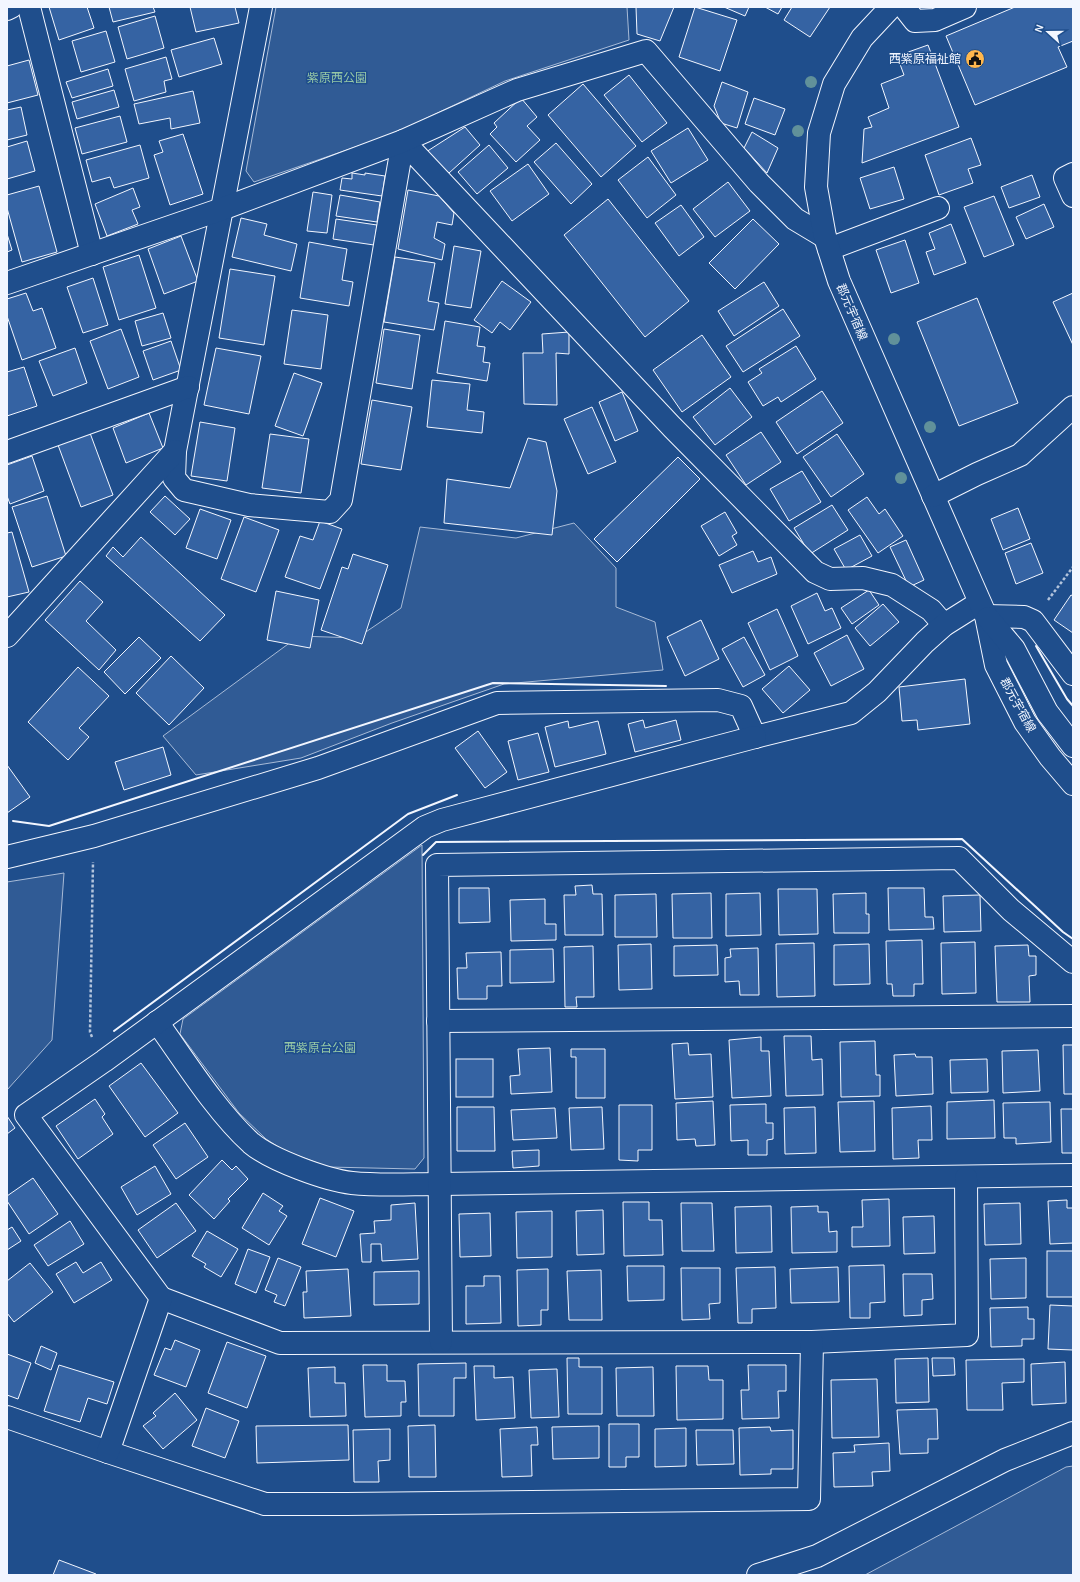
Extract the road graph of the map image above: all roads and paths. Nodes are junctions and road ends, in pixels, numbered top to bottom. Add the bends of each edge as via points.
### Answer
1 (11, 7) edge
2 (29, 7) edge
3 (261, 7) edge
4 (891, 7) edge
5 (904, 7) edge
6 (965, 7) edge
7 (7, 8) edge
8 (403, 142) junction
9 (1073, 174) edge
10 (1073, 196) edge
11 (938, 208) dead end
12 (222, 209) junction
13 (827, 243) junction
14 (92, 254) junction
15 (7, 282) edge
16 (188, 386) junction
17 (1073, 407) edge
18 (175, 451) junction
19 (7, 452) edge
20 (933, 496) junction
21 (1073, 567) edge
22 (983, 610) junction
23 (1033, 621) junction
24 (944, 625) junction
25 (7, 636) edge
26 (1073, 674) edge
27 (755, 737) junction
28 (1073, 746) edge
29 (1073, 784) edge
30 (94, 836) junction
31 (7, 857) edge
32 (1073, 962) edge
33 (1073, 1016) edge
34 (438, 1021) junction
35 (157, 1022) junction
36 (104, 1061) junction
37 (1073, 1176) edge
38 (966, 1178) junction
39 (440, 1184) junction
40 (161, 1298) junction
41 (441, 1342) junction
42 (812, 1342) junction
43 (7, 1417) edge
44 (1073, 1433) edge
45 (108, 1452) junction
46 (758, 1575) edge

1 - 7 street
2 - 14 street
3 - 12 street
4 - 13 street, 郡元宇宿線 via 862,38 834,84 819,134 816,187
5 - 6 street via 915,21 935,20
8 - 12 street
8 - 13 street via 517,90 646,51 759,183 795,219
8 - 18 street via 341,500 330,512 249,505 184,490 174,478
8 - 24 street via 672,427 815,572 830,579 863,578 892,585 931,610
9 - 10 street via 1065,178
11 - 13 street
12 - 14 street
12 - 16 street
13 - 20 street, 郡元宇宿線 via 839,281
14 - 15 street
16 - 18 street
16 - 19 street
17 - 20 street via 1020,455
18 - 25 street
20 - 22 street, 郡元宇宿線
21 - 23 path
22 - 23 street via 1024,616
22 - 24 street
22 - 28 street, 郡元宇宿線 via 1014,649 1047,712
22 - 29 street, 郡元宇宿線 via 996,665 1025,722
23 - 26 street
24 - 27 street via 877,692 851,713
27 - 30 street via 741,706 718,700 497,703 318,768
27 - 35 street via 442,820 425,827
30 - 31 street
30 - 36 path via 90,1032
32 - 34 street via 1011,910 959,858 437,865
33 - 34 street
34 - 39 street
35 - 36 street
35 - 39 street via 224,1115 252,1144 281,1161 317,1175 351,1183
36 - 40 street via 26,1115
37 - 38 street
38 - 39 street
38 - 42 street via 967,1335
39 - 41 street
40 - 41 street via 280,1343
40 - 45 street
41 - 42 street
42 - 45 street via 809,1499 265,1504
43 - 45 street
44 - 46 street via 1005,1460 817,1556

